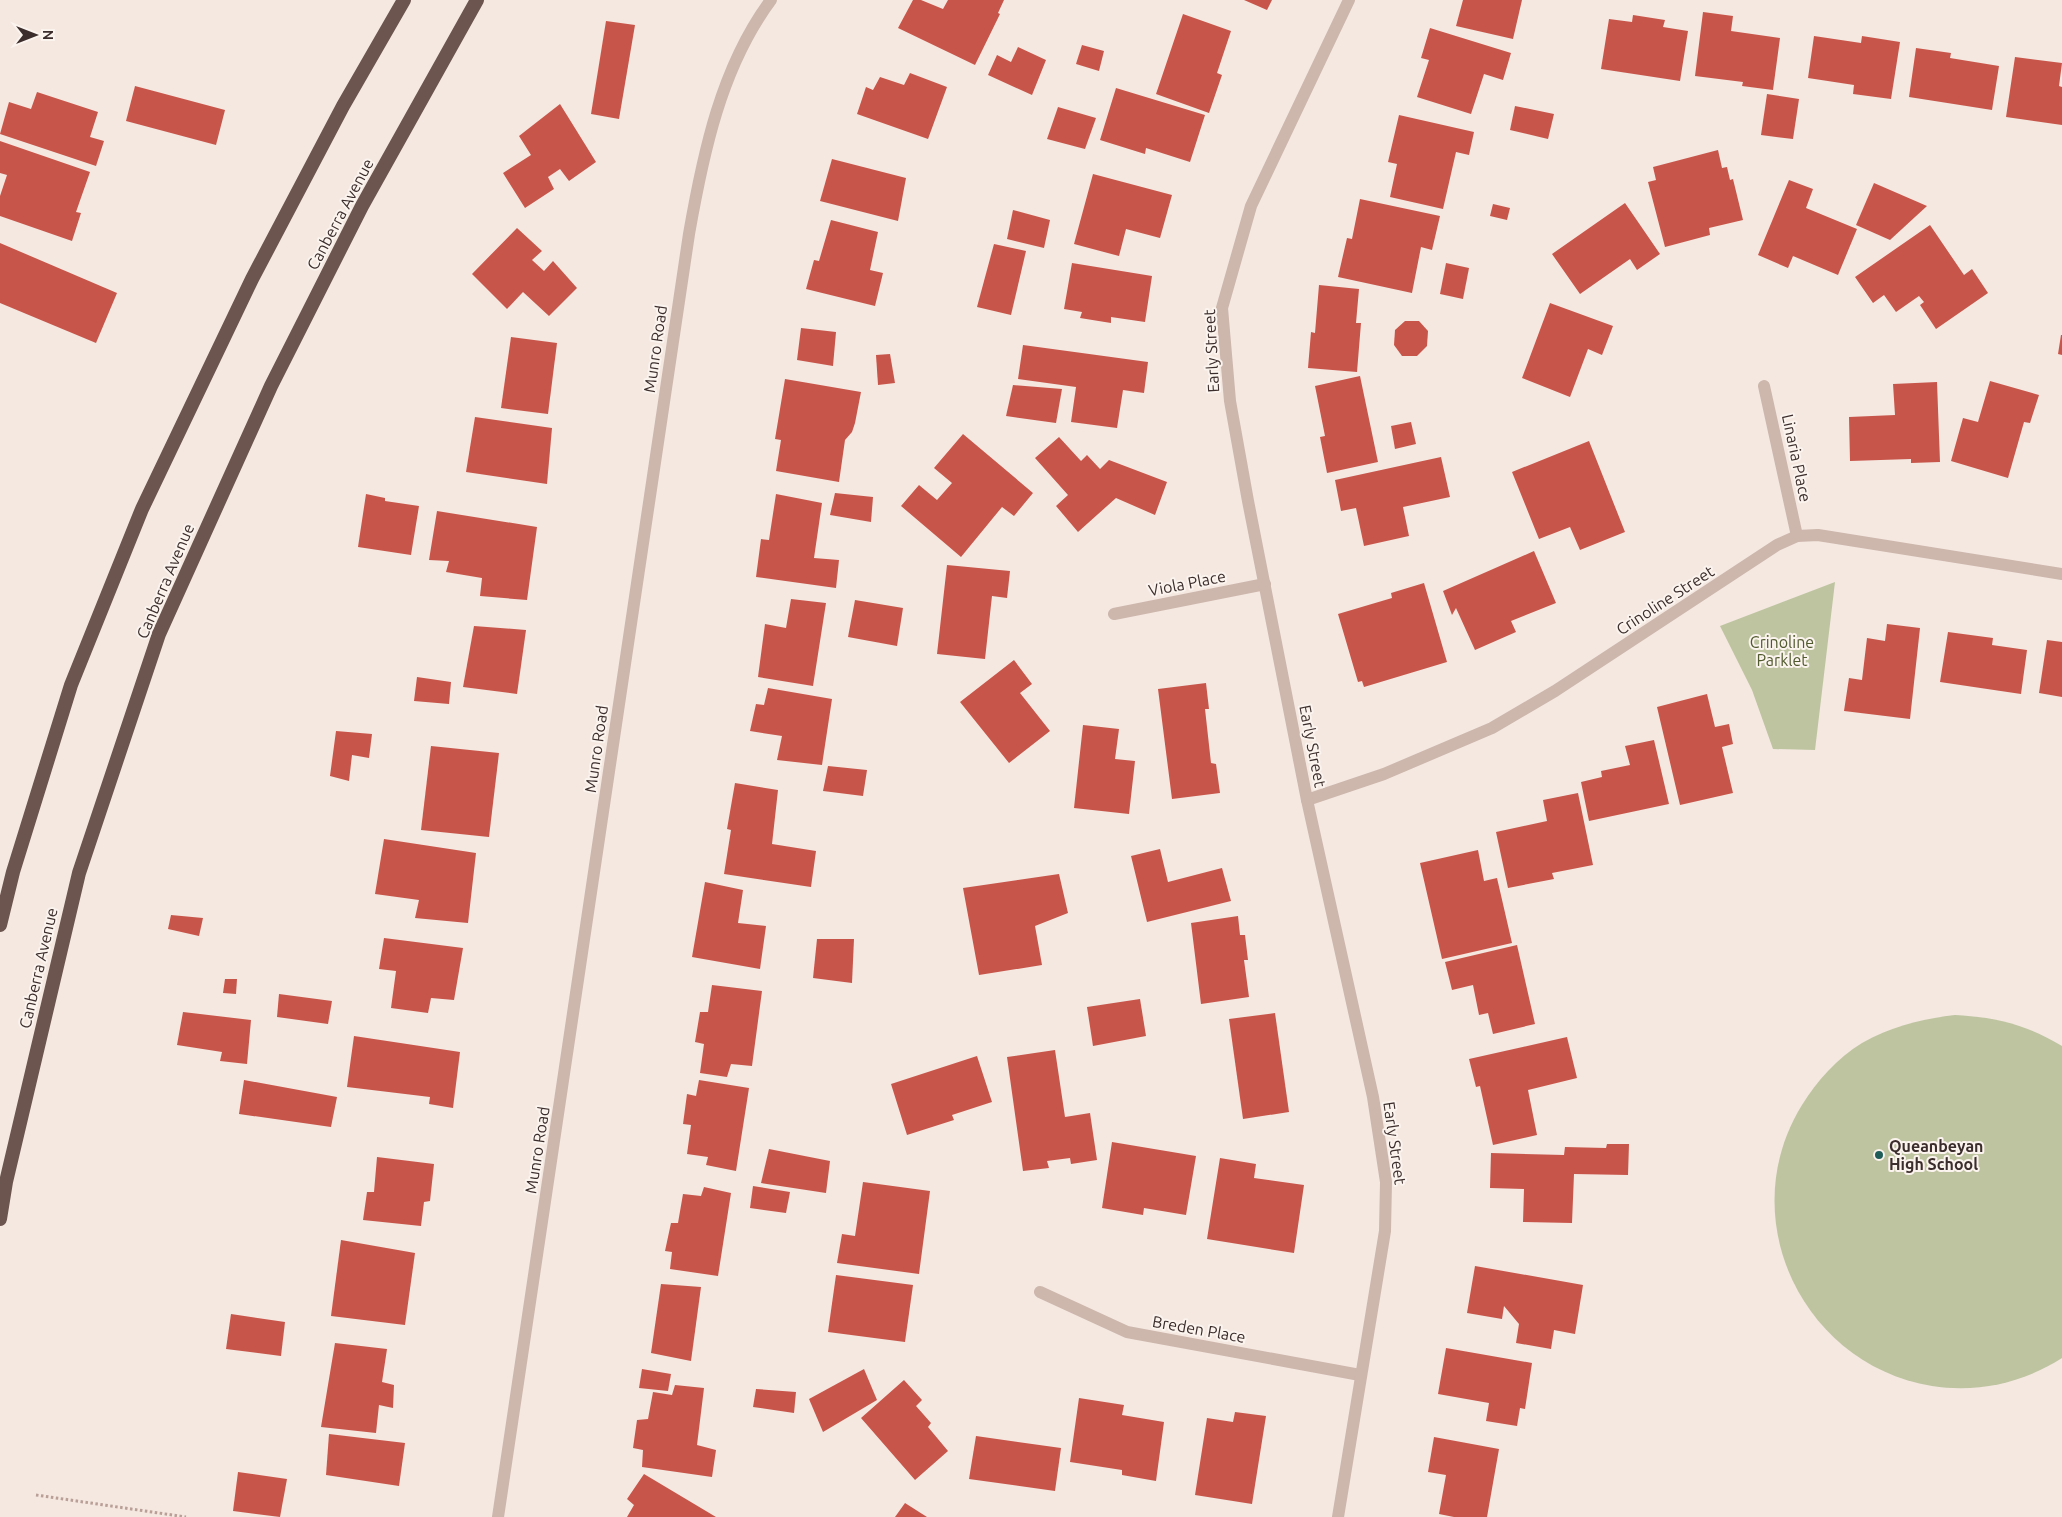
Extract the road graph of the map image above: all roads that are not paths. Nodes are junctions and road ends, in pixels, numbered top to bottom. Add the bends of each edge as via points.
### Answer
1 (404, 0) edge
2 (477, 0) edge
3 (771, 0) edge
4 (1349, 0) edge
5 (1764, 386) dead end
6 (1797, 536) junction
7 (2062, 574) edge
8 (1265, 584) junction
9 (1114, 614) dead end
10 (1307, 800) junction
11 (0, 925) edge
12 (0, 1219) edge
13 (1040, 1292) dead end
14 (1360, 1375) junction
15 (498, 1517) edge
16 (1338, 1517) edge

1 - 11 highway via 342,106 252,279 142,509 71,685 13,872
2 - 12 highway, Canberra Avenue via 362,206 275,377 159,634 79,873
3 - 15 street, Munro Road via 737,58 701,166
4 - 8 street, Early Street via 1251,206 1222,308 1230,401
5 - 6 street, Linaria Place
6 - 7 street, Crinoline Street via 1818,536
6 - 10 street, Crinoline Street via 1777,545 1555,691 1492,728 1384,774
8 - 9 street, Viola Place
8 - 10 street, Early Street
10 - 14 street, Early Street via 1372,1097 1386,1182 1385,1231
13 - 14 street, Breden Place via 1127,1332
14 - 16 street, Early Street

